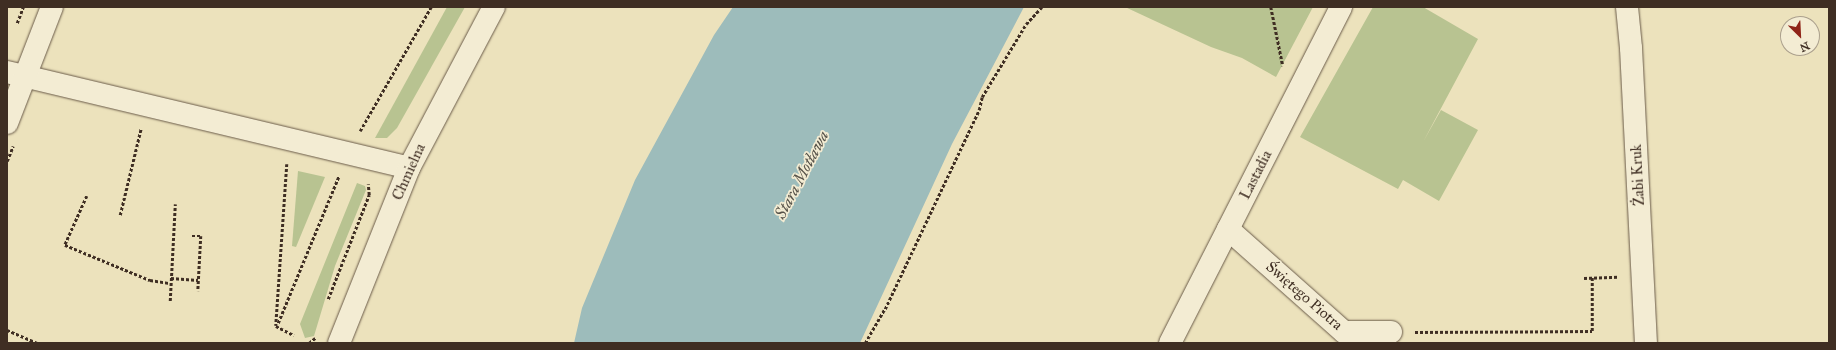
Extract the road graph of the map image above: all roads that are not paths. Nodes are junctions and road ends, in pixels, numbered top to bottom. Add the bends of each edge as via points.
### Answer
1 (52, 7) edge
2 (494, 7) edge
3 (1341, 7) edge
4 (1627, 7) edge
5 (16, 75) edge
6 (7, 123) edge
7 (409, 168) junction
8 (1228, 229) junction
9 (1391, 332) road end
10 (340, 343) edge
11 (1170, 343) edge
12 (1646, 343) edge

1 - 5 street
2 - 7 street, Chmielna
3 - 8 street, Lastadia
4 - 12 street, Żabi Kruk
5 - 6 street
5 - 7 street
7 - 10 street, Chmielna
8 - 9 street, Świętego Piotra via 1344,332
8 - 11 street, Lastadia

